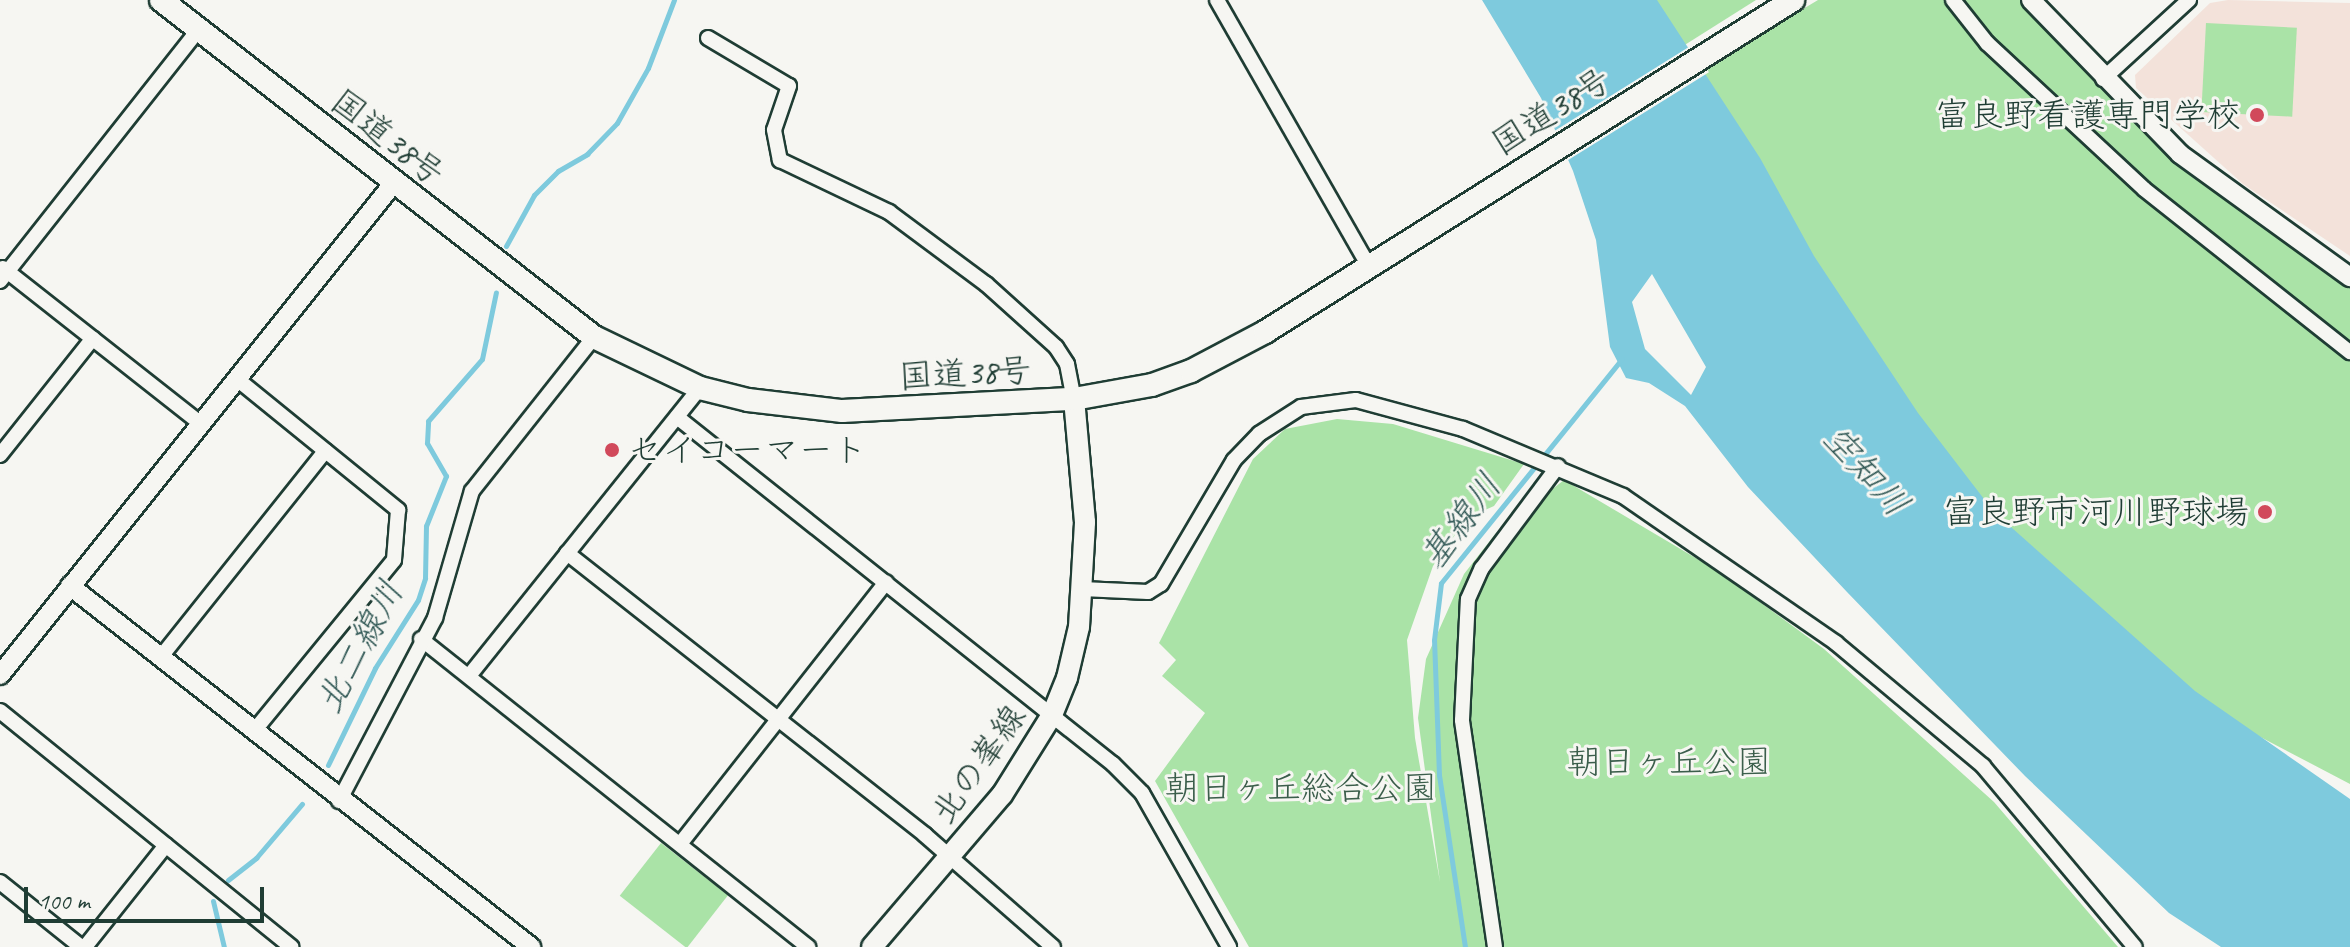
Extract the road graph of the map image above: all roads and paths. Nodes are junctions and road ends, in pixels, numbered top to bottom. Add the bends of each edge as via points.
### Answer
1 (161, 0) edge
2 (1217, 0) edge
3 (1793, 0) edge
4 (1953, 0) edge
5 (2031, 0) edge
6 (2189, 0) edge
7 (198, 30) junction
8 (708, 38) dead end
9 (2103, 79) junction
10 (393, 184) junction
11 (1368, 265) junction
12 (3, 273) edge
13 (2350, 277) edge
14 (594, 337) junction
15 (93, 338) junction
16 (2350, 352) edge
17 (237, 379) junction
18 (700, 388) junction
19 (1074, 399) junction
20 (677, 417) junction
21 (200, 423) junction
22 (325, 451) junction
23 (0, 455) edge
24 (1558, 466) junction
25 (567, 553) junction
26 (886, 582) junction
27 (70, 586) junction
28 (1082, 589) junction
29 (421, 639) junction
30 (160, 658) junction
31 (0, 675) edge
32 (469, 676) junction
33 (0, 711) edge
34 (1052, 715) junction
35 (779, 718) junction
36 (253, 732) junction
37 (339, 801) junction
38 (680, 844) junction
39 (166, 845) junction
40 (950, 858) junction
41 (0, 882) edge
42 (83, 947) edge
43 (291, 947) edge
44 (531, 947) edge
45 (808, 947) edge
46 (872, 947) edge
47 (1053, 947) edge
48 (1229, 947) edge
49 (1495, 947) edge
50 (2135, 947) edge

1 - 7 highway, 国道38号
2 - 11 street
3 - 11 highway, 国道38号
4 - 16 street via 1987,43 2144,189
5 - 9 street
6 - 9 street
7 - 10 highway, 国道38号
7 - 12 street
8 - 19 street via 789,86 774,130 780,160 889,212 986,284 1056,347 1067,364
9 - 13 street via 2230,195
10 - 14 highway, 国道38号
10 - 17 street
11 - 19 highway, 国道38号 via 1265,332 1191,371 1152,385
12 - 15 street
14 - 18 highway, 国道38号
14 - 29 street via 472,491 445,589
15 - 21 street
15 - 23 street
17 - 21 street
17 - 22 street
18 - 19 highway, 国道38号 via 748,400 842,411
18 - 20 street
19 - 28 main road, 北の峯線 via 1085,522
20 - 25 street
20 - 26 street
21 - 27 street
22 - 30 street
22 - 36 street via 398,510 394,560
24 - 28 street via 1463,429 1356,400 1301,407 1259,434 1234,460 1161,584 1148,592
24 - 49 street via 1482,568 1468,599 1462,720
24 - 50 street via 1623,496 1869,670 1983,766
25 - 32 street
25 - 35 street
26 - 34 street
26 - 35 street
27 - 30 street
27 - 31 street
28 - 34 main road, 北の峯線 via 1074,653
29 - 32 street
29 - 37 street
30 - 36 street
32 - 38 street
33 - 39 street
34 - 40 main road, 北の峯線 via 1025,763
34 - 48 street via 1142,793
35 - 38 street
35 - 40 street
36 - 37 street
37 - 44 street
38 - 45 street
39 - 42 street
39 - 43 street
40 - 46 main road, 北の峯線
40 - 47 street
41 - 42 street

